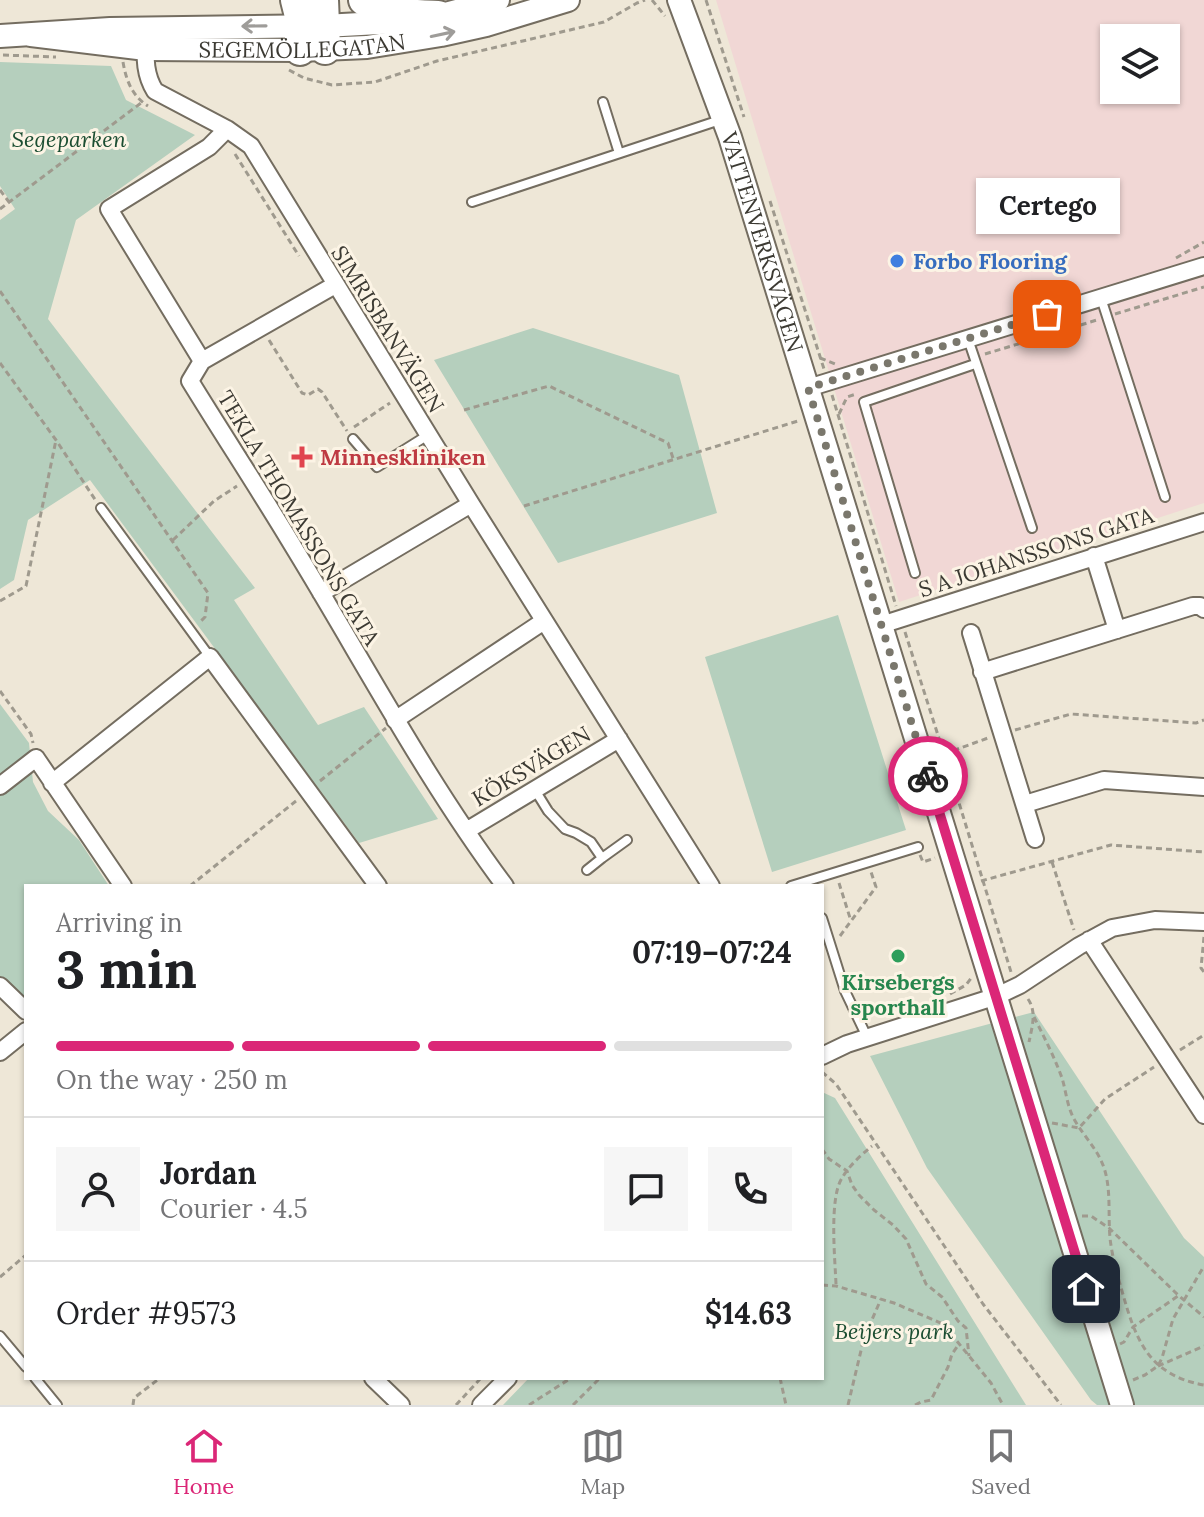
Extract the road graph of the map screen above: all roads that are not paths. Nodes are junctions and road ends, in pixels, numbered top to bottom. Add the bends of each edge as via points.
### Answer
1 (364, 0) edge
2 (498, 0) edge
3 (568, 0) edge
4 (679, 0) edge
5 (438, 16) junction
6 (311, 25) edge
7 (0, 36) edge
8 (146, 38) junction
9 (603, 102) dead end
10 (734, 119) junction
11 (221, 135) junction
12 (619, 153) junction
13 (472, 202) dead end
14 (1204, 266) edge
15 (328, 288) junction
16 (1100, 298) junction
17 (967, 338) junction
18 (202, 361) junction
19 (974, 361) junction
20 (818, 385) junction
21 (350, 435) road end
22 (428, 435) junction
23 (1165, 497) dead end
24 (471, 504) junction
25 (101, 508) road end
26 (1204, 522) edge
27 (1032, 528) dead end
28 (1094, 556) junction
29 (915, 573) dead end
30 (321, 593) junction
31 (1204, 609) edge
32 (544, 621) junction
33 (891, 622) junction
34 (1117, 630) junction
35 (971, 633) dead end
36 (210, 657) junction
37 (982, 672) junction
38 (395, 720) junction
39 (619, 739) junction
40 (52, 783) junction
41 (0, 786) edge
42 (1204, 787) edge
43 (535, 789) junction
44 (1025, 804) junction
45 (466, 831) junction
46 (1035, 839) dead end
47 (627, 840) dead end
48 (918, 847) dead end
49 (602, 858) junction
50 (587, 870) dead end
51 (811, 883) edge
52 (122, 884) edge
53 (377, 884) edge
54 (501, 884) edge
55 (710, 884) edge
56 (1204, 922) edge
57 (824, 924) edge
58 (1084, 943) junction
59 (0, 986) edge
60 (997, 996) junction
61 (24, 1009) edge
62 (24, 1033) edge
63 (867, 1037) junction
64 (0, 1052) edge
65 (824, 1055) edge
66 (1204, 1115) edge
67 (0, 1336) edge
68 (24, 1365) edge
69 (37, 1380) edge
70 (506, 1380) edge
71 (381, 1383) edge
72 (57, 1405) edge
73 (401, 1405) edge
74 (481, 1405) edge
75 (1122, 1405) edge

1 - 5 highway via 391,12
2 - 5 street, SEGEMÖLLEGATAN
6 -> 3 street, SEGEMÖLLEGATAN via 367,47 486,25
4 - 10 street, VATTENVERKSVÄGEN
5 - 6 street, SEGEMÖLLEGATAN
6 - 8 street, SEGEMÖLLEGATAN
7 - 8 street, SEGEMÖLLEGATAN via 110,29
8 - 11 street, SIMRISBANVÄGEN via 147,74 155,91
9 - 12 lane
10 - 12 lane
10 - 20 street, VATTENVERKSVÄGEN
11 - 15 street, SIMRISBANVÄGEN via 251,146
11 - 18 street via 109,209
12 - 13 lane
14 - 16 street
15 - 18 street
15 - 22 street, SIMRISBANVÄGEN
16 - 17 street
16 - 23 lane
17 - 19 lane
17 - 20 street
18 - 30 street, TEKLA THOMASSONS GATA via 190,381
19 - 27 lane
19 - 29 lane via 864,402
20 - 33 street, VATTENVERKSVÄGEN
21 - 22 lane via 377,467
22 - 24 street, SIMRISBANVÄGEN
24 - 30 street
24 - 32 street, SIMRISBANVÄGEN
25 - 36 lane
26 - 28 street, S A JOHANSSONS GATA
28 - 33 street, S A JOHANSSONS GATA
28 - 34 street
30 - 38 street, TEKLA THOMASSONS GATA
31 - 34 street via 1193,606
32 - 38 street
32 - 39 street, SIMRISBANVÄGEN
33 - 60 street, VATTENVERKSVÄGEN
34 - 37 street
35 - 37 street
36 - 40 street
36 - 53 street
37 - 44 street
38 - 45 street, TEKLA THOMASSONS GATA
39 - 43 street, KÖKSVÄGEN
39 - 55 street, SIMRISBANVÄGEN
40 - 41 street via 36,758
40 - 52 street
42 - 44 street via 1104,780
43 - 45 street, KÖKSVÄGEN
43 - 49 lane via 565,829 591,842
44 - 46 street
45 - 54 street, TEKLA THOMASSONS GATA
47 - 49 lane
48 - 51 lane
49 - 50 lane
56 - 58 street via 1155,920 1112,928
57 - 63 lane via 845,991
58 - 60 street
58 - 66 street
59 - 61 street
60 - 63 street
60 - 75 street, VATTENVERKSVÄGEN
62 - 64 street
63 - 65 street
67 - 68 lane
69 - 72 lane
70 - 74 street
71 - 73 street

